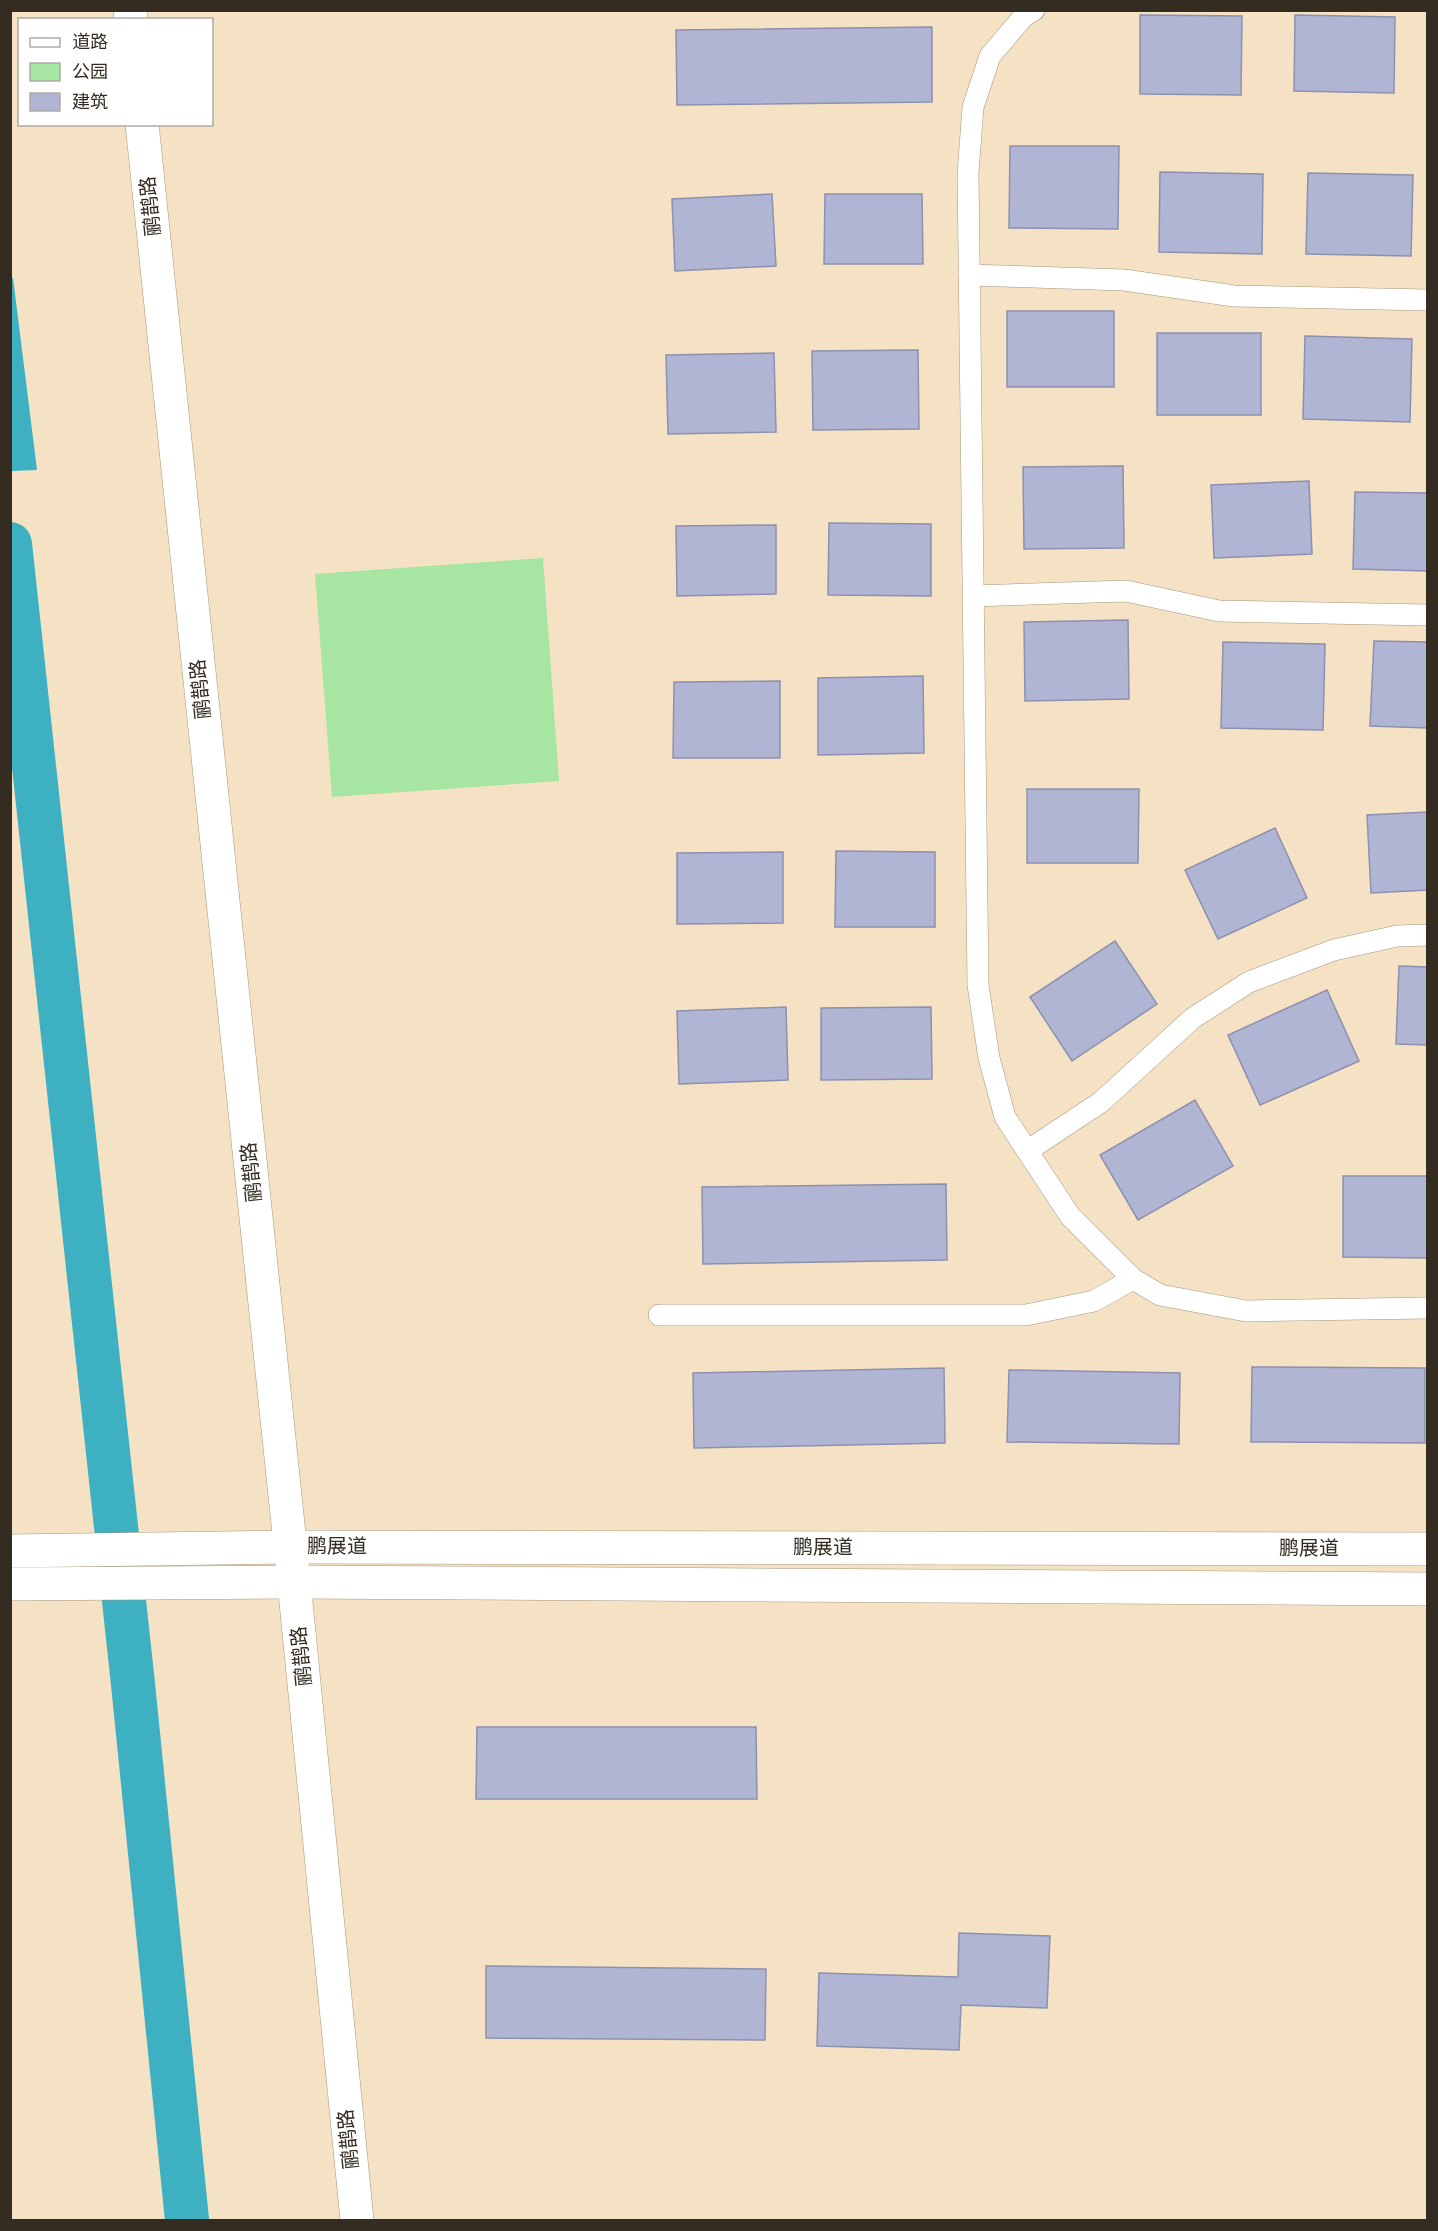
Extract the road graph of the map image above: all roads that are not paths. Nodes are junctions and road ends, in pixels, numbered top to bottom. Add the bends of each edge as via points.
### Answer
1 (1034, 10) edge
2 (142, 126) edge
3 (969, 275) junction
4 (1428, 300) edge
5 (974, 596) junction
6 (1428, 615) edge
7 (1428, 935) edge
8 (1027, 1151) junction
9 (1133, 1279) junction
10 (1428, 1308) edge
11 (659, 1315) dead end
12 (291, 1547) junction
13 (1428, 1549) edge
14 (14, 1551) edge
15 (294, 1582) junction
16 (16, 1584) edge
17 (1428, 1588) edge
18 (357, 2220) edge

1 - 3 lane via 1024,16 990,56 974,107 968,173
2 - 12 street, 鹂鹊路
3 - 4 lane via 1124,280 1234,296
3 - 5 lane
5 - 6 lane via 1126,591 1219,611
5 - 8 lane via 978,985 989,1058 1005,1117
7 - 8 lane via 1397,936 1334,950 1249,982 1193,1018 1101,1102
8 - 9 lane via 1070,1216
9 - 10 lane via 1160,1295 1246,1311
9 - 11 lane via 1094,1301 1026,1315
12 - 13 street, 鹏展道
12 - 14 street, 鹏展道
12 - 15 street, 鹂鹊路
15 - 16 street, 鹏展道
15 - 17 street, 鹏展道
15 - 18 street, 鹂鹊路

